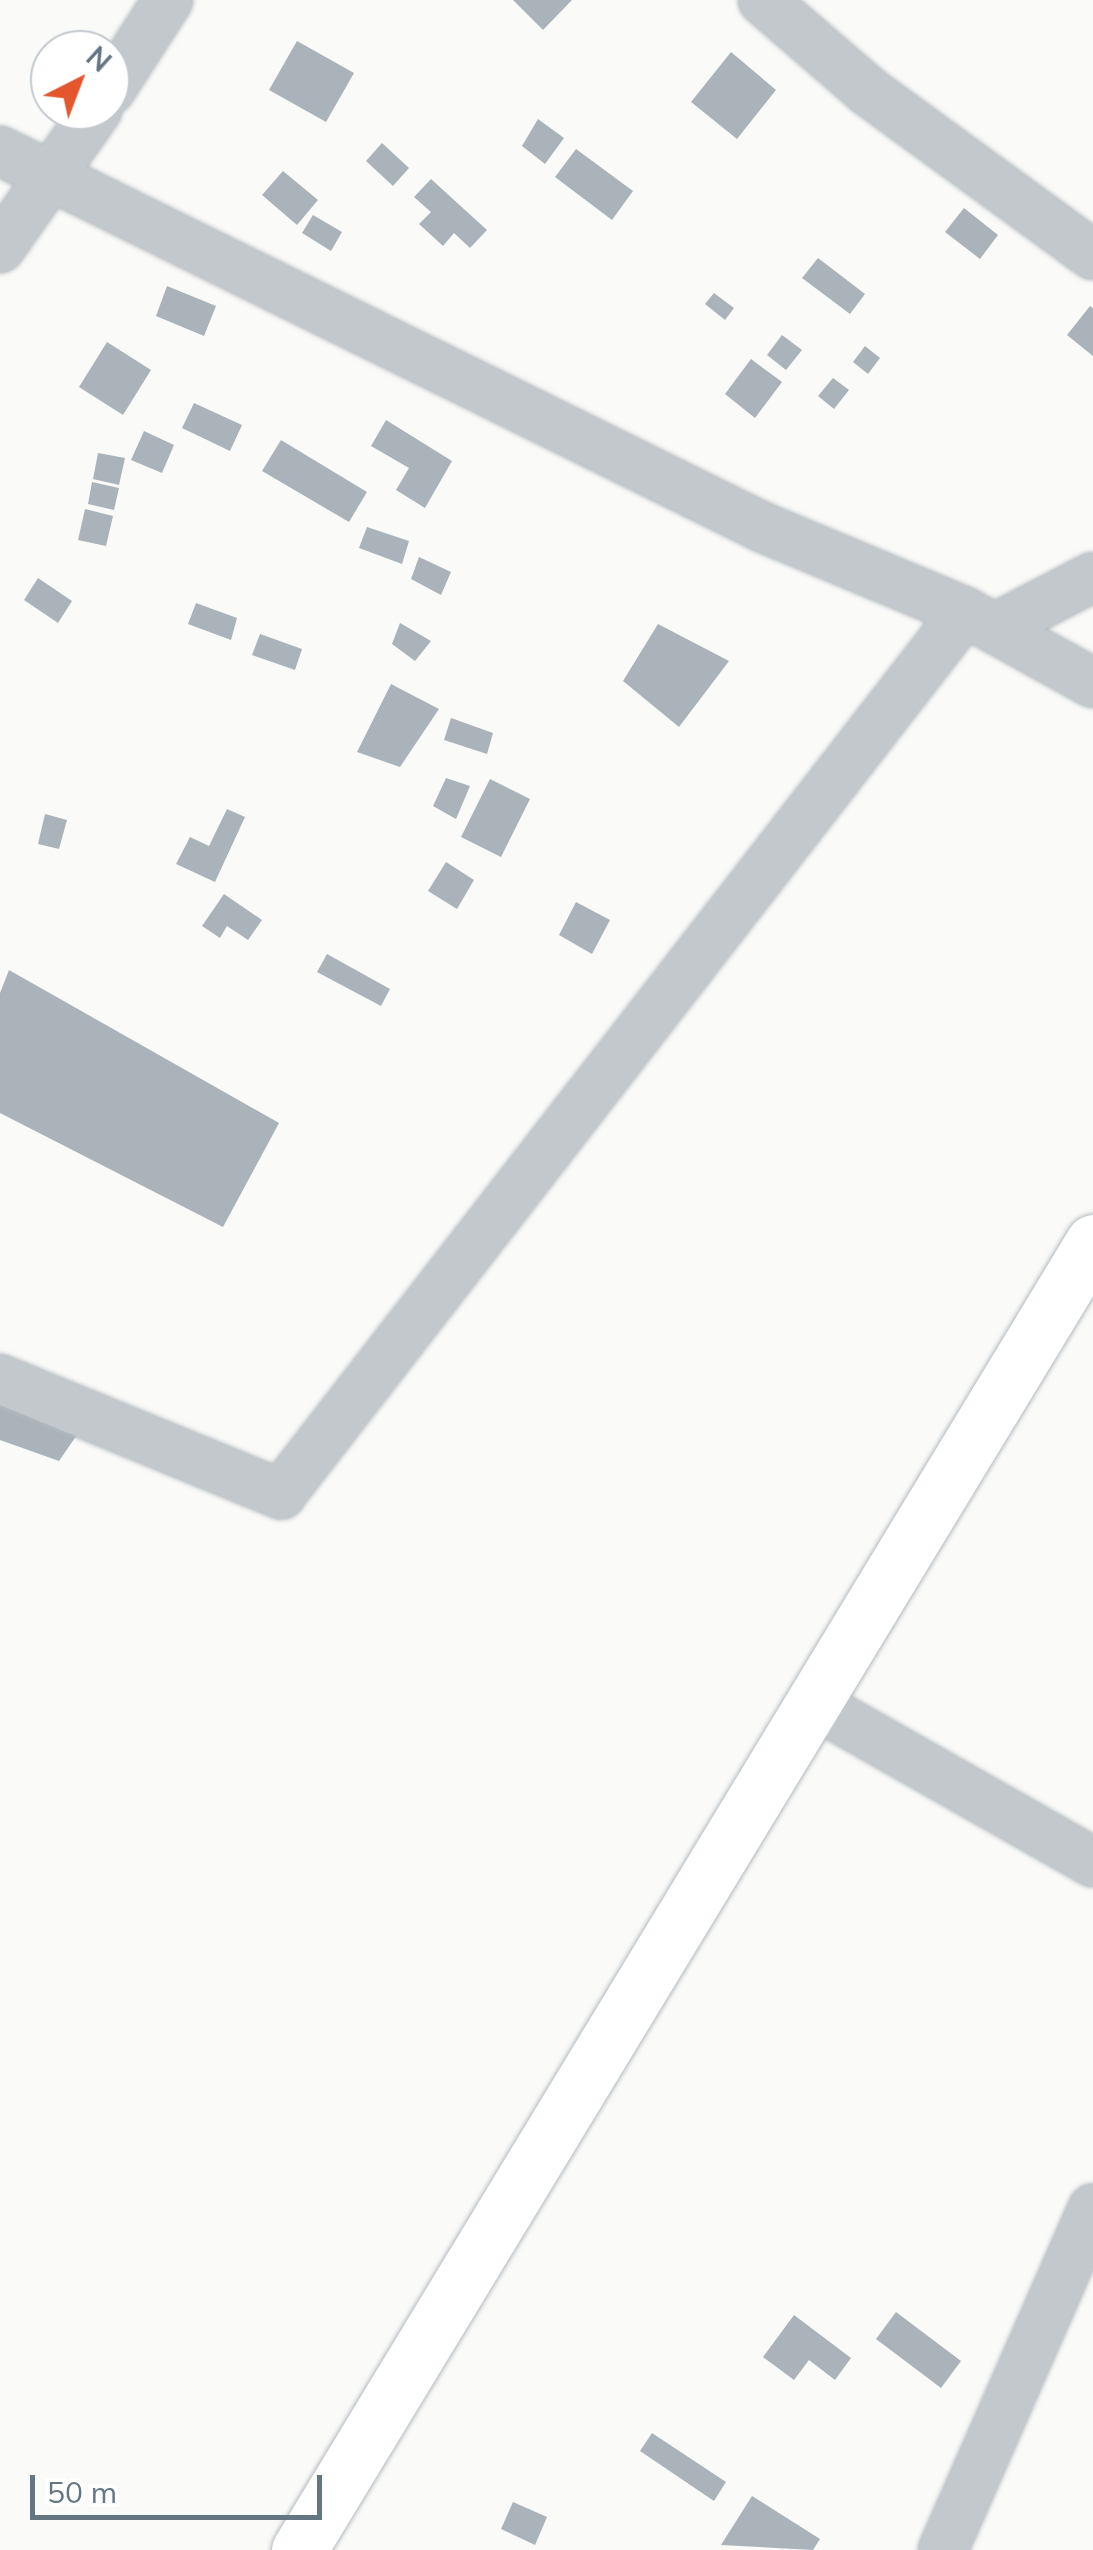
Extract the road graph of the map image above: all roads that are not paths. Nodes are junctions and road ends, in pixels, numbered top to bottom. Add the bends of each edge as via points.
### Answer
1 (168, 0) edge
2 (763, 0) edge
3 (130, 59) edge
4 (84, 130) edge
5 (0, 152) edge
6 (53, 178) junction
7 (0, 248) edge
8 (1093, 256) edge
9 (1093, 577) edge
10 (980, 620) junction
11 (1093, 682) edge
12 (1093, 1242) edge
13 (0, 1379) edge
14 (818, 1706) junction
15 (1093, 1862) edge
16 (1093, 2208) edge
17 (299, 2550) edge
18 (943, 2550) edge

1 - 3 street
2 - 8 street via 868,92
4 - 6 street
5 - 6 street
6 - 7 street
6 - 10 street via 762,527
9 - 10 street
10 - 11 street
10 - 13 street via 281,1494
12 - 14 main road
14 - 15 street
14 - 17 main road
16 - 18 street

